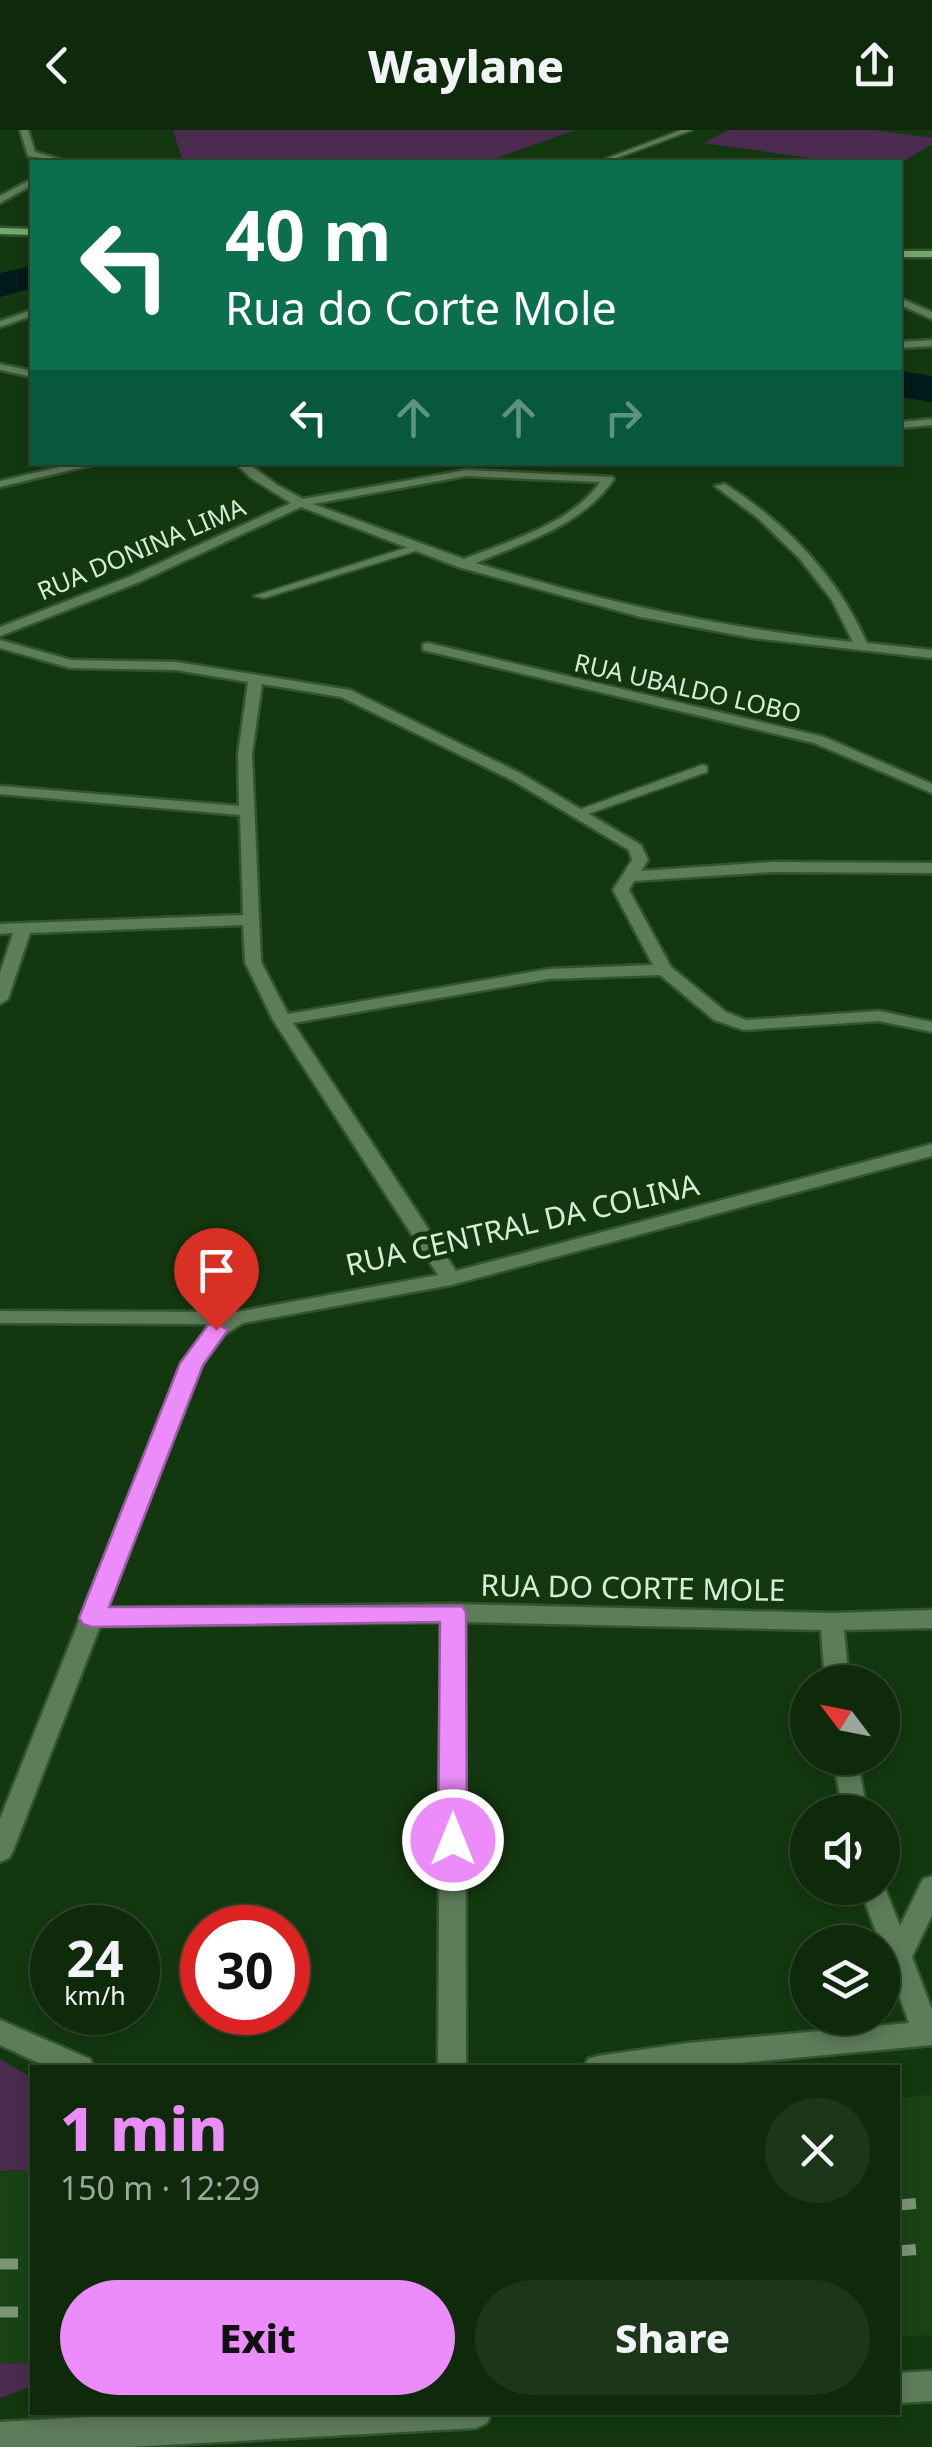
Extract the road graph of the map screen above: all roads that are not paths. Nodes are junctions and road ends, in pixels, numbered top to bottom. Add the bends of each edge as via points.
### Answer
1 (24, 130) edge
2 (689, 130) edge
3 (57, 160) edge
4 (606, 160) edge
5 (30, 183) edge
6 (0, 200) edge
7 (0, 231) edge
8 (30, 232) edge
9 (902, 254) edge
10 (932, 254) edge
11 (902, 301) edge
12 (30, 314) edge
13 (932, 316) edge
14 (0, 324) edge
15 (932, 343) edge
16 (902, 344) edge
17 (0, 367) edge
18 (30, 374) edge
19 (932, 422) edge
20 (902, 425) edge
21 (85, 465) edge
22 (242, 465) edge
23 (3, 482) edge
24 (721, 486) dead end
25 (300, 504) junction
26 (418, 547) junction
27 (462, 564) junction
28 (260, 596) dead end
29 (0, 632) edge
30 (0, 644) edge
31 (862, 646) junction
32 (428, 647) dead end
33 (932, 654) edge
34 (256, 677) junction
35 (702, 769) dead end
36 (0, 790) edge
37 (932, 790) edge
38 (247, 811) junction
39 (580, 812) junction
40 (932, 868) edge
41 (627, 877) junction
42 (249, 920) junction
43 (23, 928) junction
44 (0, 929) edge
45 (664, 970) junction
46 (0, 999) edge
47 (282, 1020) junction
48 (932, 1027) edge
49 (932, 1150) edge
50 (451, 1278) junction
51 (0, 1317) edge
52 (238, 1318) junction
53 (453, 1612) junction
54 (92, 1618) junction
55 (932, 1619) edge
56 (832, 1622) junction
57 (836, 1665) edge
58 (0, 1851) edge
59 (932, 1887) edge
60 (900, 1955) joint
61 (0, 2032) edge
62 (929, 2033) edge
63 (73, 2065) edge
64 (452, 2065) edge
65 (619, 2065) edge
66 (932, 2386) edge
67 (900, 2388) edge
68 (441, 2415) edge
69 (0, 2438) edge
70 (160, 2439) edge

1 - 3 street via 31,154
2 - 4 lane
5 - 6 street
7 - 8 main road
9 - 10 main road
11 - 13 street
12 - 14 street
15 - 16 street
17 - 18 street
19 - 20 street
21 - 23 street
22 - 25 street
24 - 31 street via 760,512 802,556
25 - 26 street
25 - 27 street via 466,473 609,481 545,528
25 - 29 street, RUA DONINA LIMA
26 - 27 street
26 - 28 lane
27 - 31 street via 722,629
30 - 34 street via 70,664 176,666
31 - 33 street
32 - 37 street, RUA UBALDO LOBO via 818,740
34 - 38 street via 246,731
34 - 39 street via 364,700
35 - 39 lane
36 - 38 street
38 - 42 street
39 - 41 street via 636,848 640,860
40 - 41 street via 773,867
41 - 45 street via 621,890
42 - 43 street
42 - 47 street via 254,962
43 - 44 street
43 - 46 street
45 - 47 street via 549,974
45 - 48 street via 720,1016 744,1025 879,1016
47 - 50 street
49 - 50 street, RUA CENTRAL DA COLINA
50 - 52 street, RUA CENTRAL DA COLINA
51 - 52 street, RUA CENTRAL DA COLINA
52 - 54 street via 216,1330 192,1363
53 - 54 street, RUA DO CORTE MOLE
53 - 56 street, RUA DO CORTE MOLE
53 - 64 street
54 - 58 street
55 - 56 street, RUA DO CORTE MOLE
56 - 57 street
59 - 60 street
60 - 62 street
61 - 63 street
62 - 65 street
66 - 67 street
68 - 70 street
69 - 70 street

